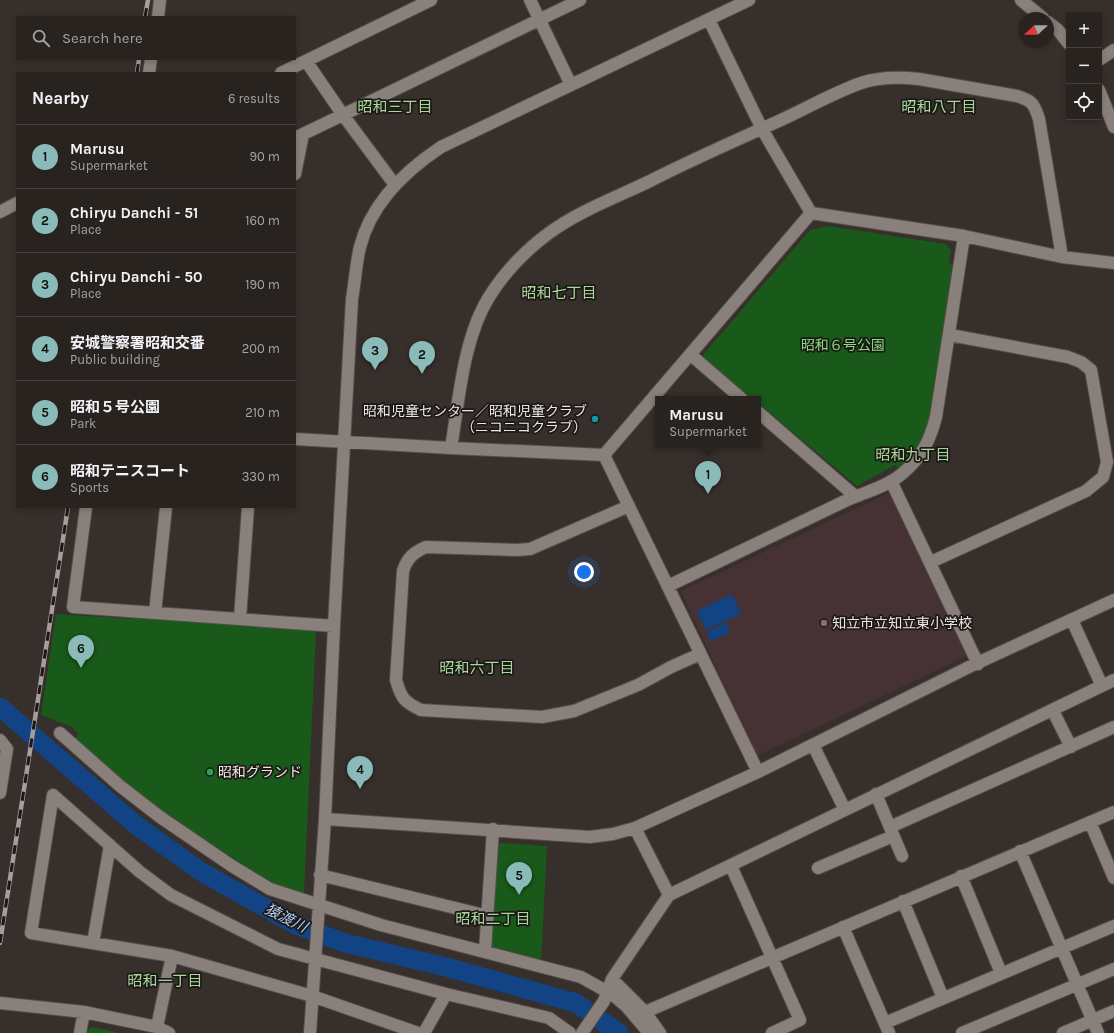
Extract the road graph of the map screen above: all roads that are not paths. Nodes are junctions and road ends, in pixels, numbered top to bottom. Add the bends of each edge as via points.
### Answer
1 (160, 0) edge
2 (431, 0) edge
3 (530, 0) edge
4 (580, 0) edge
5 (749, 0) edge
6 (1021, 0) edge
7 (1036, 12) edge
8 (158, 16) edge
9 (540, 20) junction
10 (709, 20) junction
11 (1054, 27) edge
12 (1066, 40) edge
13 (1114, 50) edge
14 (1102, 58) edge
15 (151, 60) edge
16 (306, 61) junction
17 (149, 72) edge
18 (283, 72) edge
19 (571, 85) junction
20 (1102, 97) edge
21 (343, 115) junction
22 (1114, 127) edge
23 (762, 129) junction
24 (299, 136) edge
25 (296, 164) edge
26 (395, 185) junction
27 (16, 204) edge
28 (0, 212) edge
29 (811, 213) junction
30 (964, 236) junction
31 (1062, 257) junction
32 (1114, 263) edge
33 (950, 335) junction
34 (691, 355) junction
35 (739, 396) edge
36 (761, 415) edge
37 (296, 439) edge
38 (344, 440) junction
39 (451, 448) junction
40 (604, 454) junction
41 (891, 481) junction
42 (855, 496) junction
43 (629, 506) junction
44 (86, 508) edge
45 (166, 508) edge
46 (248, 508) edge
47 (931, 562) junction
48 (668, 586) junction
49 (1114, 600) edge
50 (155, 613) junction
51 (240, 619) junction
52 (1072, 620) junction
53 (334, 626) junction
54 (700, 654) junction
55 (978, 664) junction
56 (1114, 680) edge
57 (1102, 686) junction
58 (1053, 711) junction
59 (1114, 727) edge
60 (60, 733) dead end
61 (0, 740) edge
62 (813, 746) junction
63 (1071, 747) junction
64 (758, 772) junction
65 (0, 793) edge
66 (876, 794) junction
67 (845, 810) junction
68 (1114, 812) edge
69 (325, 819) junction
70 (1090, 822) junction
71 (635, 828) junction
72 (493, 830) junction
73 (892, 832) junction
74 (110, 845) junction
75 (1020, 851) junction
76 (902, 856) dead end
77 (731, 866) junction
78 (818, 868) dead end
79 (320, 875) junction
80 (961, 876) junction
81 (1114, 878) edge
82 (669, 895) junction
83 (903, 901) junction
84 (318, 909) junction
85 (488, 916) junction
86 (1114, 926) edge
87 (843, 927) junction
88 (93, 943) junction
89 (1061, 948) junction
90 (485, 951) junction
91 (172, 956) junction
92 (315, 956) junction
93 (773, 957) junction
94 (1114, 969) edge
95 (1002, 973) junction
96 (612, 979) junction
97 (1077, 985) junction
98 (446, 994) junction
99 (312, 996) junction
100 (606, 996) junction
101 (943, 998) junction
102 (0, 1002) edge
103 (1114, 1011) edge
104 (84, 1012) junction
105 (645, 1012) junction
106 (1093, 1020) junction
107 (156, 1027) junction
108 (887, 1028) edge
109 (80, 1033) edge
110 (169, 1033) edge
111 (310, 1033) edge
112 (418, 1033) edge
113 (424, 1033) edge
114 (570, 1033) edge
115 (582, 1033) edge
116 (650, 1033) edge
117 (660, 1033) edge
118 (772, 1033) edge
119 (962, 1033) edge
120 (1063, 1033) edge
121 (1098, 1033) edge

1 - 8 street
2 - 16 street
3 - 9 street
4 - 9 street
5 - 10 street
6 - 7 street
9 - 19 street
9 - 21 street
10 - 19 street
10 - 23 street
11 - 12 street
13 - 14 street
15 - 17 street
16 - 18 street
16 - 21 street
19 - 26 street via 441,147 417,163
20 - 22 street
21 - 24 street
21 - 26 street
23 - 29 street
23 - 31 street via 850,88 872,81 911,78 968,86 1026,99 1034,105 1039,119
23 - 39 street via 575,217 549,232 518,259 489,297 468,347
24 - 25 street
26 - 38 street via 373,213 360,247 352,299
27 - 28 street
29 - 30 street
29 - 34 street
30 - 31 street
30 - 33 street
31 - 32 street
33 - 41 street via 930,440 916,461
33 - 47 street via 1068,358 1080,362 1091,370 1107,462 1103,477 1086,490
34 - 35 street
34 - 40 street
36 - 42 street
37 - 38 street
38 - 39 street
38 - 53 street
39 - 40 street
40 - 43 street
41 - 42 street
41 - 47 street
42 - 48 street
43 - 48 street
43 - 54 street via 530,548 517,550 426,547 416,551 402,571 396,680 400,694 407,704 421,710 542,717 574,712 597,703
44 - 50 street via 73,606
45 - 50 street
46 - 51 street
47 - 55 street
48 - 54 street
49 - 52 street
50 - 51 street
51 - 53 street
52 - 55 street
52 - 57 street
53 - 69 street
54 - 64 street
55 - 62 street
56 - 57 street
57 - 58 street
58 - 63 street
58 - 66 street
59 - 63 street
60 - 84 street via 120,786 206,849 270,889
61 - 65 street via 7,749
62 - 64 street
62 - 67 street
63 - 73 street
64 - 71 street
66 - 67 street
66 - 73 street
67 - 77 street
68 - 70 street
69 - 72 street
69 - 79 street
70 - 75 street
70 - 81 street
71 - 72 street via 590,837
71 - 82 street
72 - 85 street
73 - 76 street
73 - 78 street
74 - 88 street
74 - 88 street via 53,794 31,933
74 - 92 street via 170,895 278,949
75 - 80 street
75 - 89 street
77 - 82 street
77 - 93 street
79 - 84 street
79 - 85 street
80 - 83 street
80 - 95 street
82 - 96 street
83 - 87 street
83 - 101 street
84 - 90 street
84 - 92 street
85 - 90 street
86 - 89 street
87 - 93 street
87 - 108 street
88 - 91 street
89 - 95 street
89 - 97 street
90 - 100 street via 581,977
91 - 99 street
91 - 107 street
92 - 98 street
92 - 99 street
93 - 105 street
93 - 118 street via 800,1020
94 - 97 street
95 - 101 street
96 - 100 street
96 - 105 street
97 - 106 street
97 - 119 street
98 - 113 street
98 - 114 street via 549,1018
99 - 111 street
99 - 112 street
100 - 115 street
100 - 116 street via 627,1007
101 - 108 street
102 - 104 street
103 - 106 street
104 - 107 street
104 - 109 street
105 - 117 street
106 - 120 street
106 - 121 street
107 - 110 street

